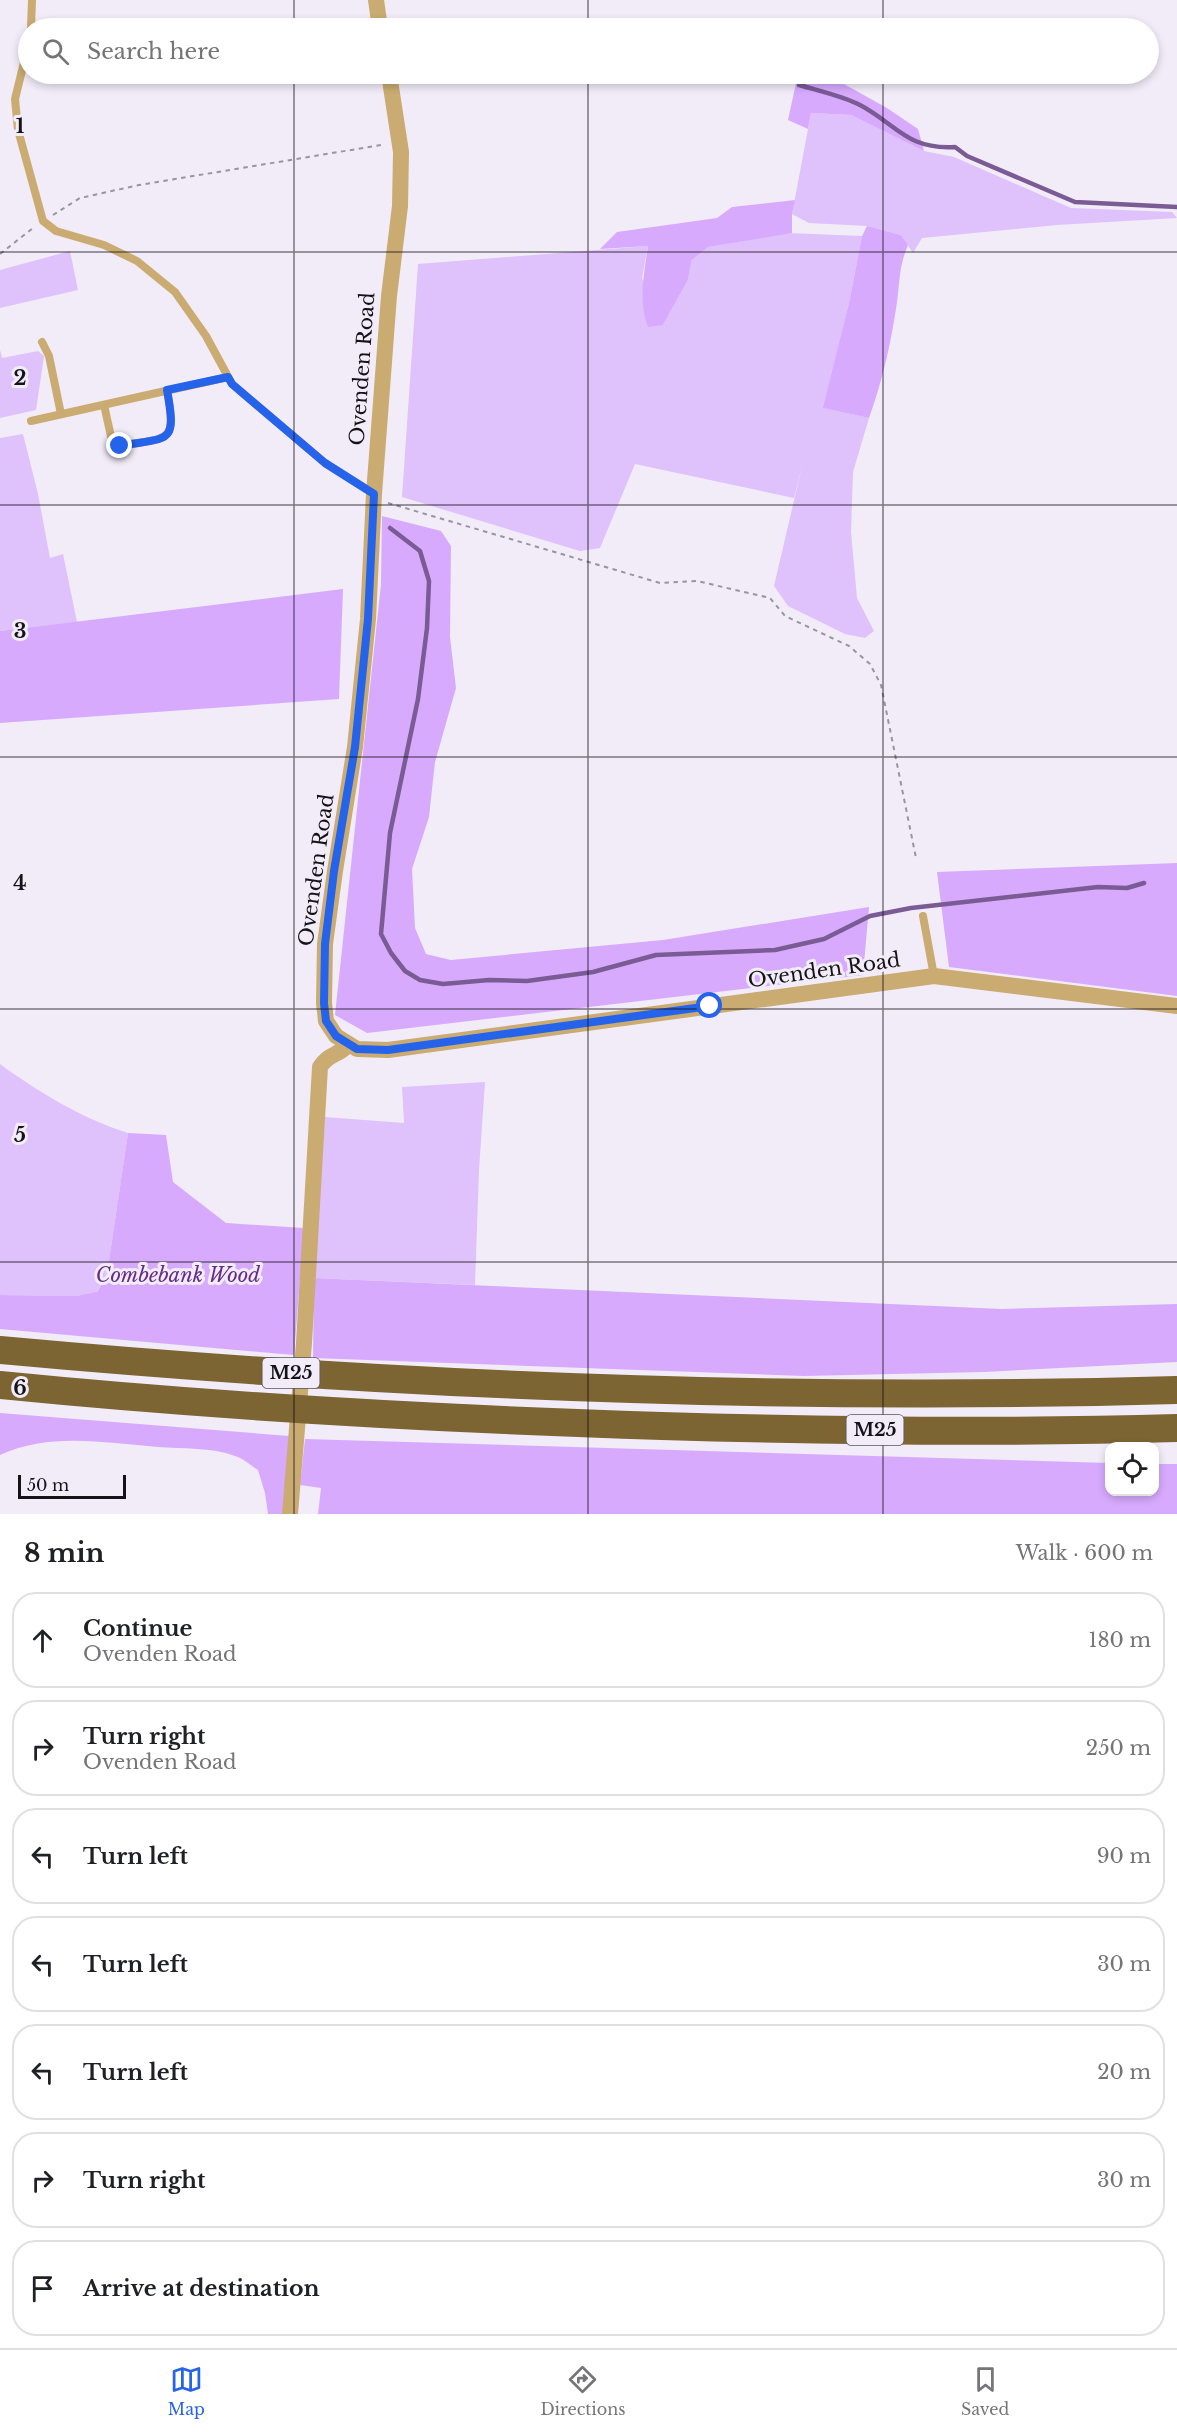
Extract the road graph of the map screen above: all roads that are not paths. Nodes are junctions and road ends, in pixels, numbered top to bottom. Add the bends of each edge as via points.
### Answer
1 (32, 0) edge
2 (376, 0) edge
3 (31, 18) edge
4 (379, 18) edge
5 (19, 84) edge
6 (391, 84) edge
7 (42, 342) dead end
8 (228, 377) junction
9 (167, 390) junction
10 (104, 405) junction
11 (61, 414) junction
12 (31, 422) dead end
13 (374, 497) junction
14 (923, 916) dead end
15 (934, 976) junction
16 (1177, 1006) edge
17 (326, 1021) junction
18 (348, 1045) junction
19 (320, 1067) junction
20 (0, 1350) edge
21 (0, 1385) edge
22 (1177, 1390) edge
23 (1177, 1428) edge
24 (290, 1514) edge

1 - 3 lane
2 - 4 street
5 - 8 lane via 15,99 18,130 43,221 56,231 104,245 137,261 175,292 206,336
6 - 13 street, Ovenden Road via 401,152 400,206 388,296
7 - 11 lane via 49,356
8 - 9 lane
8 - 13 lane via 325,463
9 - 10 lane
9 - 10 lane via 173,421 164,438 120,446 112,441
10 - 11 lane
11 - 12 lane
13 - 17 street, Ovenden Road via 368,619 355,747 325,944
14 - 15 lane
15 - 16 street, Ovenden Road
15 - 18 street, Ovenden Road via 388,1050
17 - 18 street
17 - 19 street, Ovenden Road
18 - 19 street via 326,1058
19 - 24 street, Ovenden Road
20 - 22 highway, M25 via 275,1372 582,1388 888,1394
21 - 23 highway, M25 via 368,1414 573,1423 952,1431

